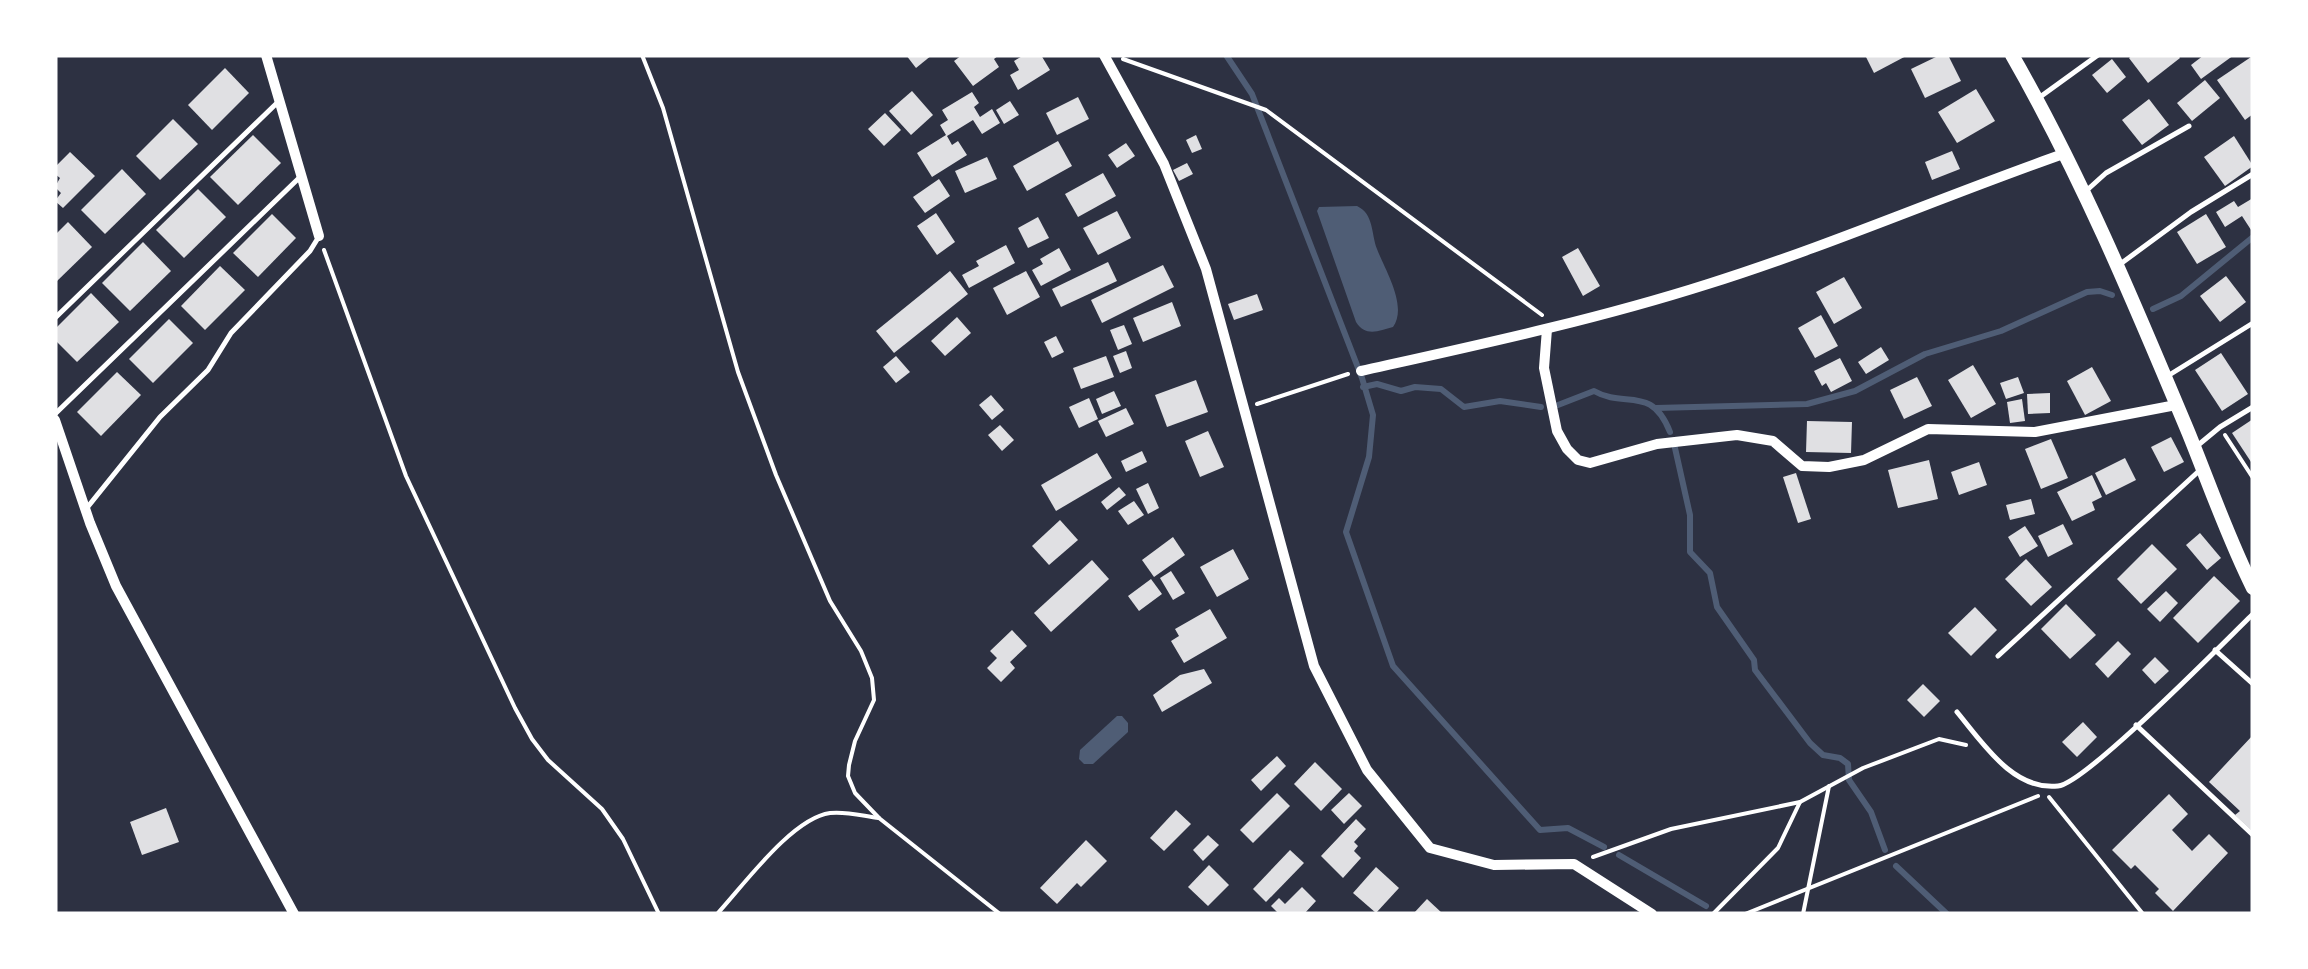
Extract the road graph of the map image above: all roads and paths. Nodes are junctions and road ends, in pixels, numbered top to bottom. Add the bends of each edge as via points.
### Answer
1 (266, 55) edge
2 (642, 55) edge
3 (1107, 55) edge
4 (2012, 55) edge
5 (2098, 55) edge
6 (2038, 99) junction
7 (279, 100) junction
8 (2188, 126) dead end
9 (2066, 154) junction
10 (2253, 174) edge
11 (301, 176) junction
12 (2085, 192) junction
13 (319, 236) junction
14 (2118, 266) junction
15 (55, 318) edge
16 (2253, 324) edge
17 (1552, 328) junction
18 (1361, 371) dead end
19 (1340, 376) dead end
20 (2164, 378) junction
21 (2176, 405) junction
22 (2253, 407) edge
23 (1244, 409) junction
24 (55, 417) edge
25 (2220, 427) junction
26 (2194, 448) junction
27 (2202, 468) junction
28 (2253, 478) edge
29 (86, 508) junction
30 (2253, 588) edge
31 (2253, 614) edge
32 (2215, 650) junction
33 (1998, 656) dead end
34 (2253, 684) edge
35 (1957, 712) dead end
36 (2136, 725) junction
37 (1990, 751) junction
38 (1829, 786) junction
39 (2058, 786) junction
40 (2046, 793) junction
41 (1800, 802) junction
42 (878, 818) junction
43 (2253, 835) edge
44 (1574, 864) junction
45 (1808, 889) junction
46 (294, 914) edge
47 (659, 914) edge
48 (718, 914) edge
49 (1000, 914) edge
50 (1652, 914) edge
51 (1713, 914) edge
52 (1745, 914) edge
53 (1803, 914) edge
54 (2143, 914) edge

1 - 7 street
2 - 42 path via 769,458 872,678 874,700 854,740 848,776
3 - 17 path via 1266,110
3 - 23 street via 1164,164 1206,269
4 - 6 street
5 - 6 lane
6 - 9 street
7 - 11 street
7 - 15 lane
8 - 12 lane
9 - 12 street
9 - 17 street via 1816,248
10 - 14 lane
11 - 13 street
11 - 24 lane
12 - 14 street
13 - 29 lane
13 - 47 path via 406,476 515,708 548,760 623,839
14 - 20 street
16 - 20 lane
17 - 18 street
17 - 21 street via 1544,368 1558,430 1567,449 1590,463 1656,444 1737,435 1774,441 1802,466 1829,468 1864,460 1928,430 2035,432
19 - 23 path
20 - 21 street
21 - 26 street
22 - 25 lane
23 - 44 street via 1314,666 1367,770 1430,848 1494,864
24 - 29 street
25 - 26 lane
25 - 28 path
26 - 27 street
27 - 30 street
27 - 33 lane
29 - 46 street via 116,586
31 - 32 lane
32 - 34 lane
32 - 36 lane
35 - 37 lane
36 - 39 lane via 2074,780
36 - 43 lane
37 - 38 path via 1939,738
37 - 39 lane via 2016,776
38 - 41 path
38 - 45 path
39 - 40 path
40 - 45 path
40 - 54 path
41 - 44 path via 1671,829
41 - 51 path via 1778,848
42 - 48 path via 828,813 812,819
42 - 49 path
44 - 50 street
45 - 52 path
45 - 53 path

